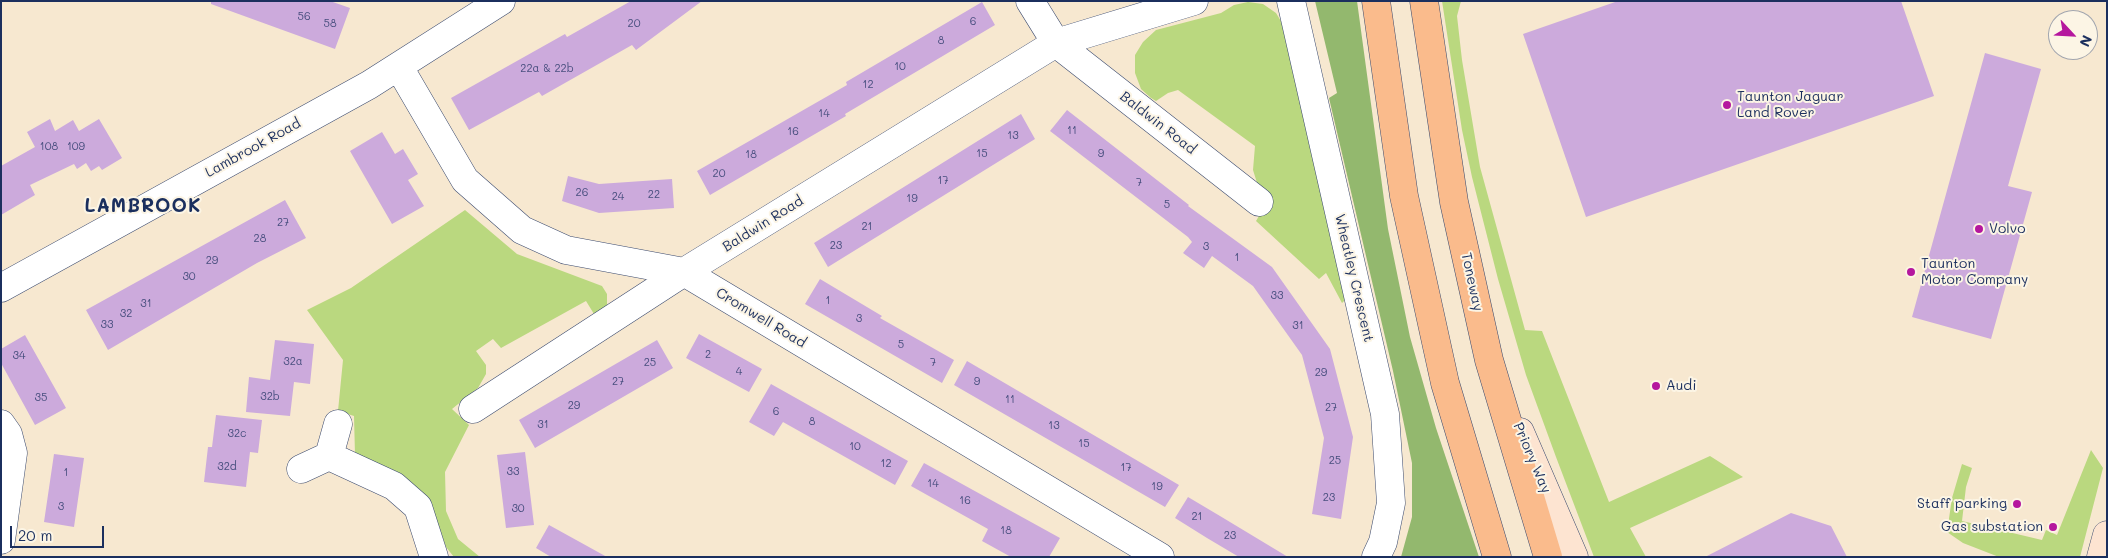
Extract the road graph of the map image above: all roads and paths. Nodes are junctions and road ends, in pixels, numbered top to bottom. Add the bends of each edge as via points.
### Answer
1 (1030, 1) edge
2 (1194, 1) edge
3 (1290, 1) edge
4 (1376, 1) edge
5 (1424, 1) edge
6 (486, 5) edge
7 (1056, 43) junction
8 (399, 67) junction
9 (1259, 202) dead end
10 (684, 272) junction
11 (1, 288) edge
12 (1489, 360) junction
13 (473, 408) dead end
14 (1, 424) edge
15 (338, 424) dead end
16 (330, 456) junction
17 (301, 469) dead end
18 (2107, 535) edge
19 (1, 540) edge
20 (434, 557) edge
21 (1160, 557) edge
22 (1376, 557) edge
23 (1497, 557) edge
24 (1548, 557) edge
25 (1574, 557) edge
26 (2101, 557) edge

1 - 7 street, Baldwin Road
2 - 7 street, Baldwin Road
3 - 22 street, Wheatley Crescent via 1385,414 1391,503 1383,542
4 - 23 main road via 1406,206 1445,383
5 - 12 main road, Toneway via 1454,202
6 - 8 street, Lambrook Road
7 - 9 street, Baldwin Road
7 - 10 street, Baldwin Road
8 - 10 street, Cromwell Road via 465,180 522,230 566,250
8 - 11 street, Lambrook Road
10 - 13 street, Baldwin Road
10 - 21 street, Cromwell Road
12 - 24 main road, Toneway
12 - 25 street, Priory Way
14 - 19 street via 8,434 13,453
15 - 16 street
16 - 17 street
16 - 20 street via 394,486 418,507
18 - 26 street

